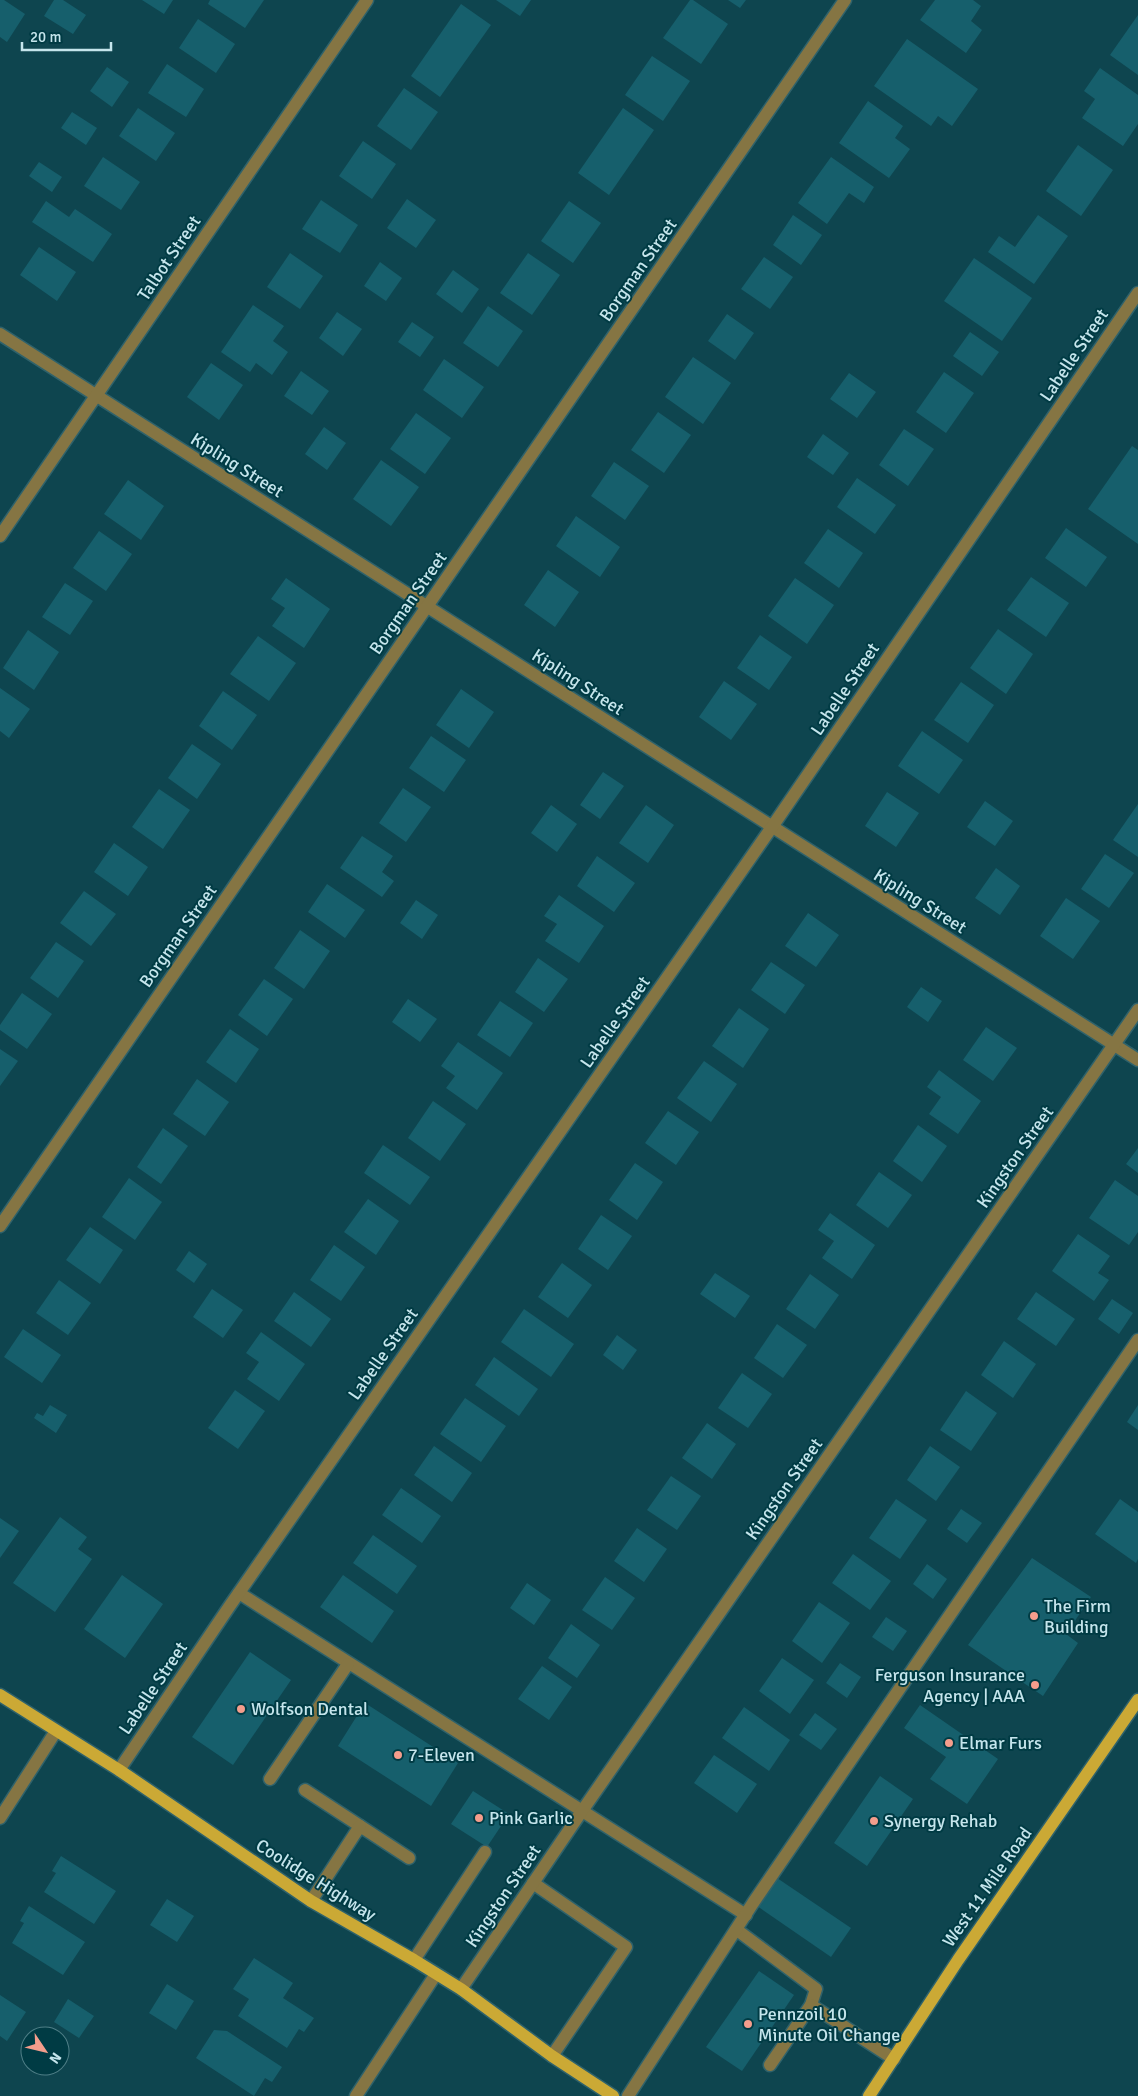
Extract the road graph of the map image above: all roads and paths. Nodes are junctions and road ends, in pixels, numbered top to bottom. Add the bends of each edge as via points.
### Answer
1 (367, 0) edge
2 (845, 0) edge
3 (1138, 293) edge
4 (0, 334) edge
5 (97, 397) junction
6 (0, 536) edge
7 (428, 606) junction
8 (772, 827) junction
9 (1138, 1010) edge
10 (1114, 1044) junction
11 (1138, 1060) edge
12 (0, 1226) edge
13 (1138, 1340) edge
14 (239, 1593) junction
15 (348, 1664) junction
16 (0, 1695) edge
17 (1138, 1700) edge
18 (56, 1731) junction
19 (119, 1770) junction
20 (270, 1779) dead end
21 (305, 1790) dead end
22 (582, 1811) junction
23 (0, 1818) edge
24 (360, 1826) junction
25 (485, 1852) dead end
26 (409, 1858) dead end
27 (533, 1882) junction
28 (312, 1902) junction
29 (746, 1915) junction
30 (737, 1930) junction
31 (414, 1960) junction
32 (436, 1974) junction
33 (461, 1989) junction
34 (812, 2005) junction
35 (552, 2056) junction
36 (894, 2059) junction
37 (770, 2065) dead end
38 (356, 2096) edge
39 (613, 2096) edge
40 (628, 2096) edge
41 (869, 2096) edge

1 - 5 street, Talbot Street
2 - 7 street, Borgman Street
3 - 8 street, Labelle Street
4 - 5 street, Kipling Street
5 - 6 street, Talbot Street
5 - 7 street, Kipling Street
7 - 8 street, Kipling Street
7 - 12 street, Borgman Street
8 - 10 street, Kipling Street
8 - 14 street, Labelle Street
9 - 10 street, Kingston Street
10 - 11 street, Kipling Street
10 - 22 street, Kingston Street
13 - 29 street
14 - 15 street
14 - 19 street, Labelle Street
15 - 20 street
15 - 22 street
16 - 18 main road, Coolidge Highway
17 - 36 main road, West 11 Mile Road via 958,1960
18 - 19 main road, Coolidge Highway
18 - 23 street
19 - 28 main road, Coolidge Highway
21 - 24 street
22 - 27 street, Kingston Street
22 - 29 street
24 - 26 street
24 - 28 street
25 - 31 street
27 - 33 street, Kingston Street
27 - 35 street via 626,1947
28 - 31 main road, Coolidge Highway
29 - 30 street
30 - 34 street via 814,1987 816,1992
30 - 40 street
31 - 32 main road, Coolidge Highway
32 - 33 main road, Coolidge Highway
32 - 38 street
33 - 35 main road, Coolidge Highway
34 - 36 street
34 - 37 street
35 - 39 main road, Coolidge Highway
36 - 41 main road, West 11 Mile Road

